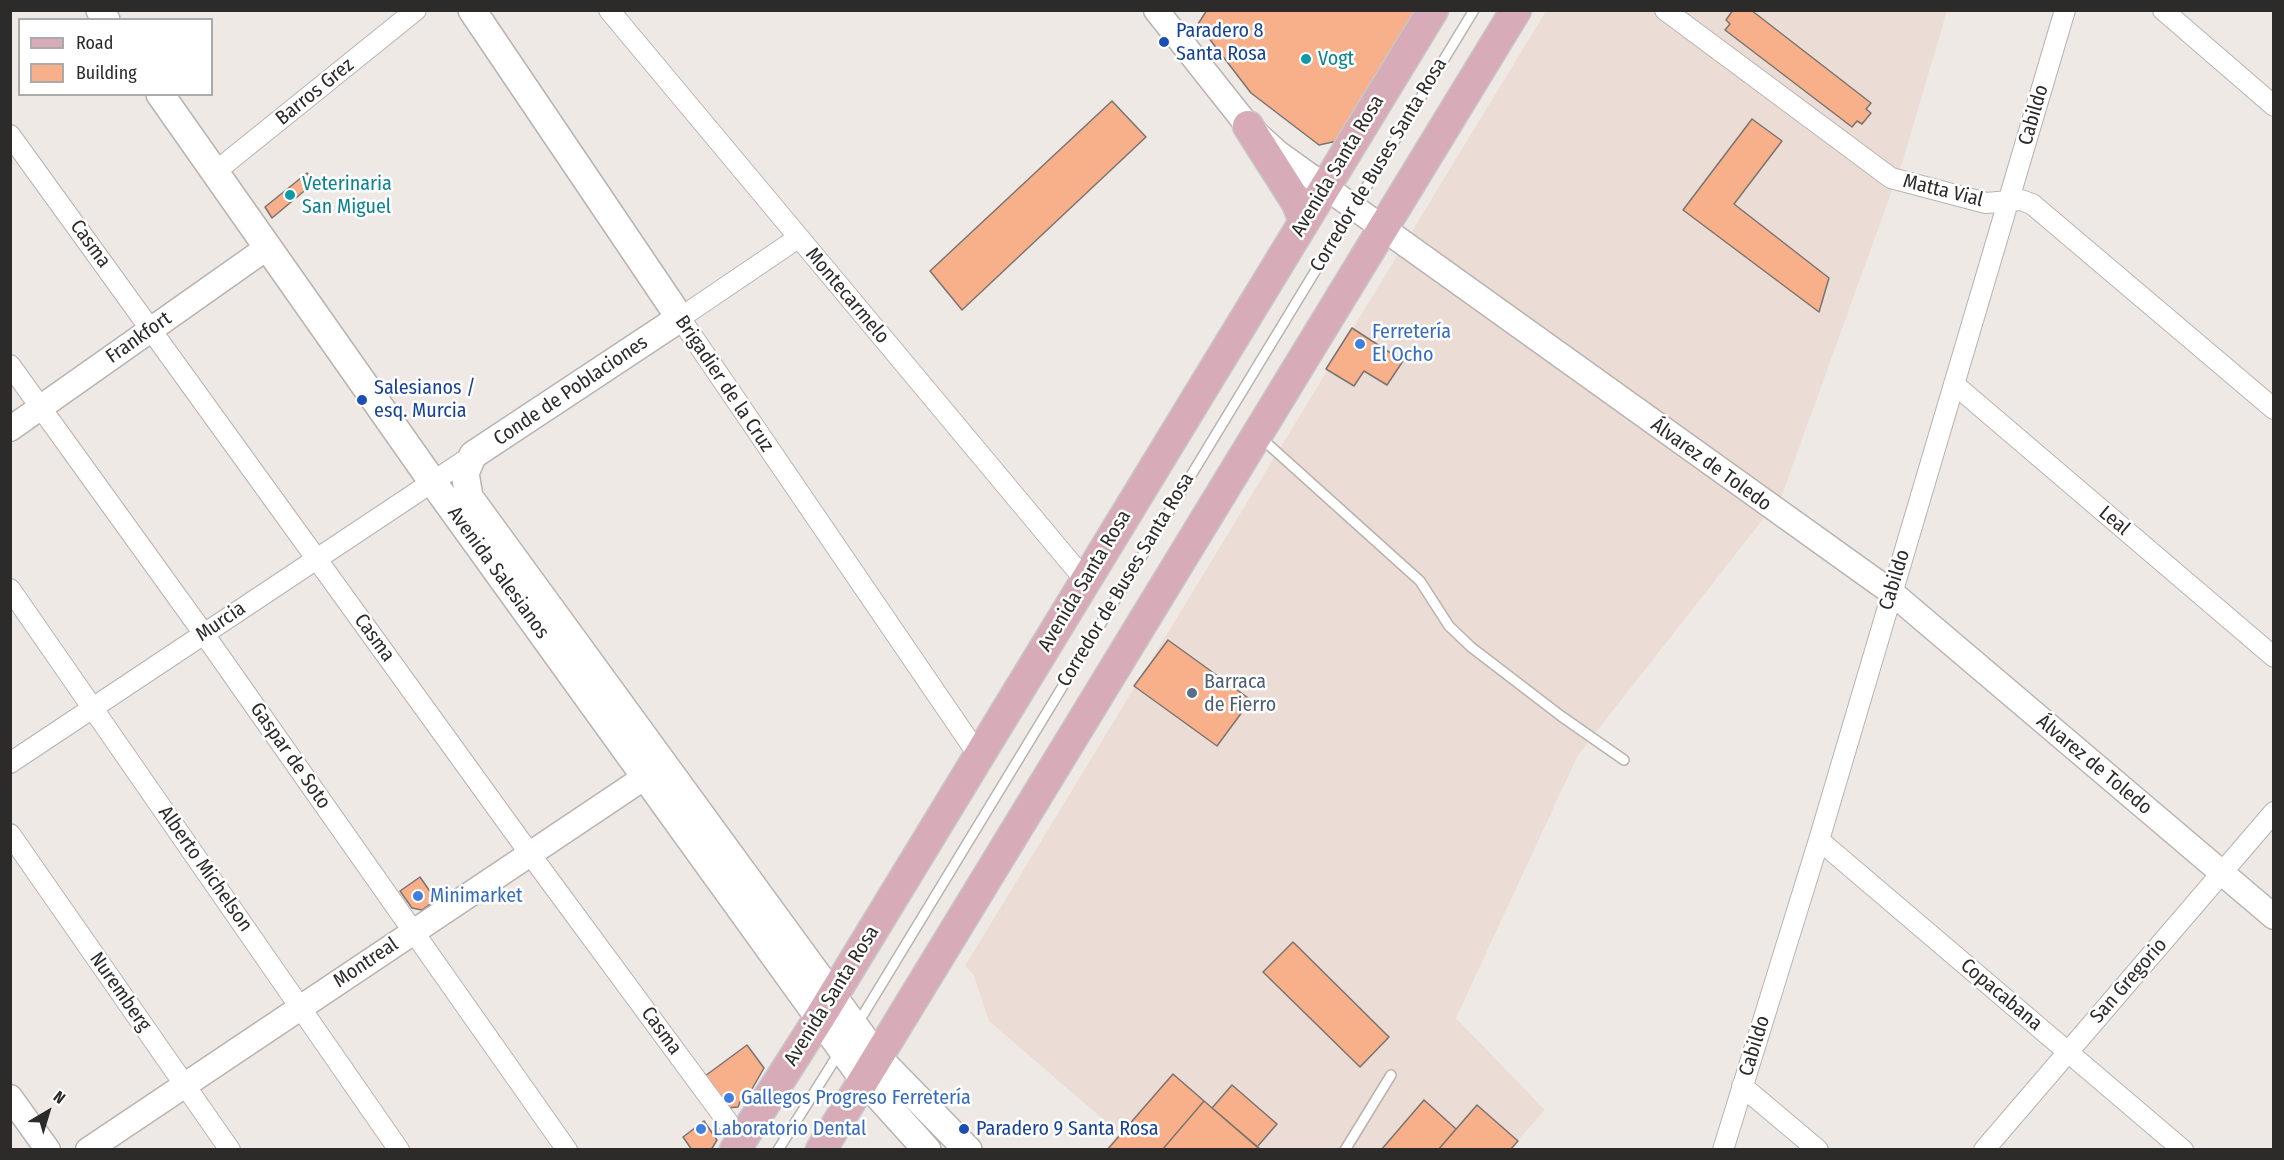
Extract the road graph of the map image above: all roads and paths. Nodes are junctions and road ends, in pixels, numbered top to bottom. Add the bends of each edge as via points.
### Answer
1 (416, 10) edge
2 (472, 10) edge
3 (609, 10) edge
4 (1156, 10) edge
5 (1433, 10) edge
6 (1474, 10) edge
7 (1516, 10) edge
8 (1665, 10) edge
9 (2065, 10) edge
10 (2163, 10) edge
11 (161, 96) edge
12 (2274, 106) edge
13 (1248, 126) junction
14 (10, 135) edge
15 (215, 172) junction
16 (1325, 187) junction
17 (2008, 202) junction
18 (1353, 208) junction
19 (1304, 221) junction
20 (1383, 230) junction
21 (798, 237) junction
22 (268, 247) junction
23 (680, 318) junction
24 (151, 330) junction
25 (10, 364) edge
26 (1954, 384) junction
27 (41, 407) junction
28 (2274, 409) edge
29 (10, 429) edge
30 (1257, 434) junction
31 (473, 455) junction
32 (432, 482) junction
33 (317, 559) junction
34 (1085, 580) junction
35 (10, 589) edge
36 (1891, 592) junction
37 (204, 634) junction
38 (2274, 657) edge
39 (93, 708) junction
40 (978, 756) junction
41 (1624, 760) dead end
42 (10, 763) edge
43 (645, 777) junction
44 (2274, 812) edge
45 (10, 834) edge
46 (1819, 840) junction
47 (530, 854) junction
48 (2222, 873) junction
49 (2274, 917) edge
50 (413, 932) junction
51 (826, 1006) junction
52 (300, 1007) junction
53 (849, 1037) junction
54 (2068, 1051) junction
55 (871, 1069) junction
56 (1391, 1075) dead end
57 (185, 1084) junction
58 (1742, 1086) junction
59 (10, 1097) edge
60 (738, 1145) edge
61 (48, 1149) edge
62 (88, 1149) edge
63 (230, 1149) edge
64 (399, 1149) edge
65 (567, 1149) edge
66 (778, 1149) edge
67 (821, 1149) edge
68 (927, 1149) edge
69 (968, 1149) edge
70 (1345, 1149) edge
71 (1723, 1149) edge
72 (1818, 1149) edge
73 (1984, 1149) edge
74 (2183, 1149) edge

1 - 15 street, Barros Grez
2 - 23 main road, Brigadier de la Cruz
3 - 21 street, Montecarmelo
4 - 13 street, Álvarez de Toledo
5 - 16 main road, Avenida Santa Rosa
6 - 18 lane, Corredor de Buses Santa Rosa
7 - 20 main road
8 - 17 street, Matta Vial via 1891,178 1986,203
9 - 17 street, Cabildo
10 - 12 street
11 - 15 main road, Avenida Salesianos
13 - 16 street, Álvarez de Toledo
13 - 19 main road via 1297,203
14 - 24 street, Casma
15 - 22 main road, Avenida Salesianos
16 - 18 street, Álvarez de Toledo
16 - 19 main road, Avenida Santa Rosa
17 - 26 street, Cabildo
17 - 28 street, Matta Vial via 2021,200 2032,204
18 - 20 street, Álvarez de Toledo
18 - 53 lane, Corredor de Buses Santa Rosa
19 - 34 main road, Avenida Santa Rosa
20 - 30 main road
20 - 36 street, Álvarez de Toledo
21 - 23 street, Conde de Poblaciones
21 - 34 street, Montecarmelo
22 - 24 street, Frankfort
22 - 32 main road, Avenida Salesianos
23 - 31 main road, Conde de Poblaciones
23 - 40 street, Brigadier de la Cruz
24 - 27 street, Frankfort
24 - 33 street, Casma
25 - 27 street, Gaspar de Soto
26 - 36 street, Cabildo
26 - 38 street, Leal
27 - 29 street, Frankfort
27 - 37 street, Gaspar de Soto
30 - 41 lane via 1420,581 1449,626 1471,647
30 - 55 main road
31 - 32 street, Conde de Poblaciones
31 - 51 main road, Avenida Salesianos via 464,481 474,504
32 - 33 street, Murcia
32 - 43 main road, Avenida Salesianos
33 - 37 street, Murcia
33 - 47 street, Casma
34 - 40 main road, Avenida Santa Rosa
35 - 39 street, Alberto Michelson
36 - 46 street, Cabildo
36 - 48 street, Álvarez de Toledo
37 - 39 street, Murcia
37 - 50 street, Gaspar de Soto
39 - 42 street, Murcia
39 - 52 street, Alberto Michelson
40 - 51 main road, Avenida Santa Rosa
43 - 47 street, Montreal
43 - 51 main road, Avenida Salesianos
44 - 48 street, San Gregorio
45 - 57 street, Nuremberg
46 - 54 street, Copacabana
46 - 58 street, Cabildo
47 - 50 street, Montreal
47 - 60 street, Casma
48 - 49 street, Álvarez de Toledo
48 - 54 street, San Gregorio
50 - 52 street, Montreal
50 - 65 street, Gaspar de Soto
51 - 53 main road, Avenida Salesianos
51 - 60 main road, Avenida Santa Rosa
52 - 57 street, Montreal
52 - 64 street, Alberto Michelson
53 - 55 main road, Avenida Salesianos
53 - 66 lane, Corredor de Buses Santa Rosa
54 - 73 street, San Gregorio
54 - 74 street, Copacabana
55 - 67 main road
55 - 68 main road
55 - 69 main road
56 - 70 lane
57 - 62 street, Montreal
57 - 63 street, Nuremberg
58 - 71 street, Cabildo
58 - 72 street
59 - 61 street

